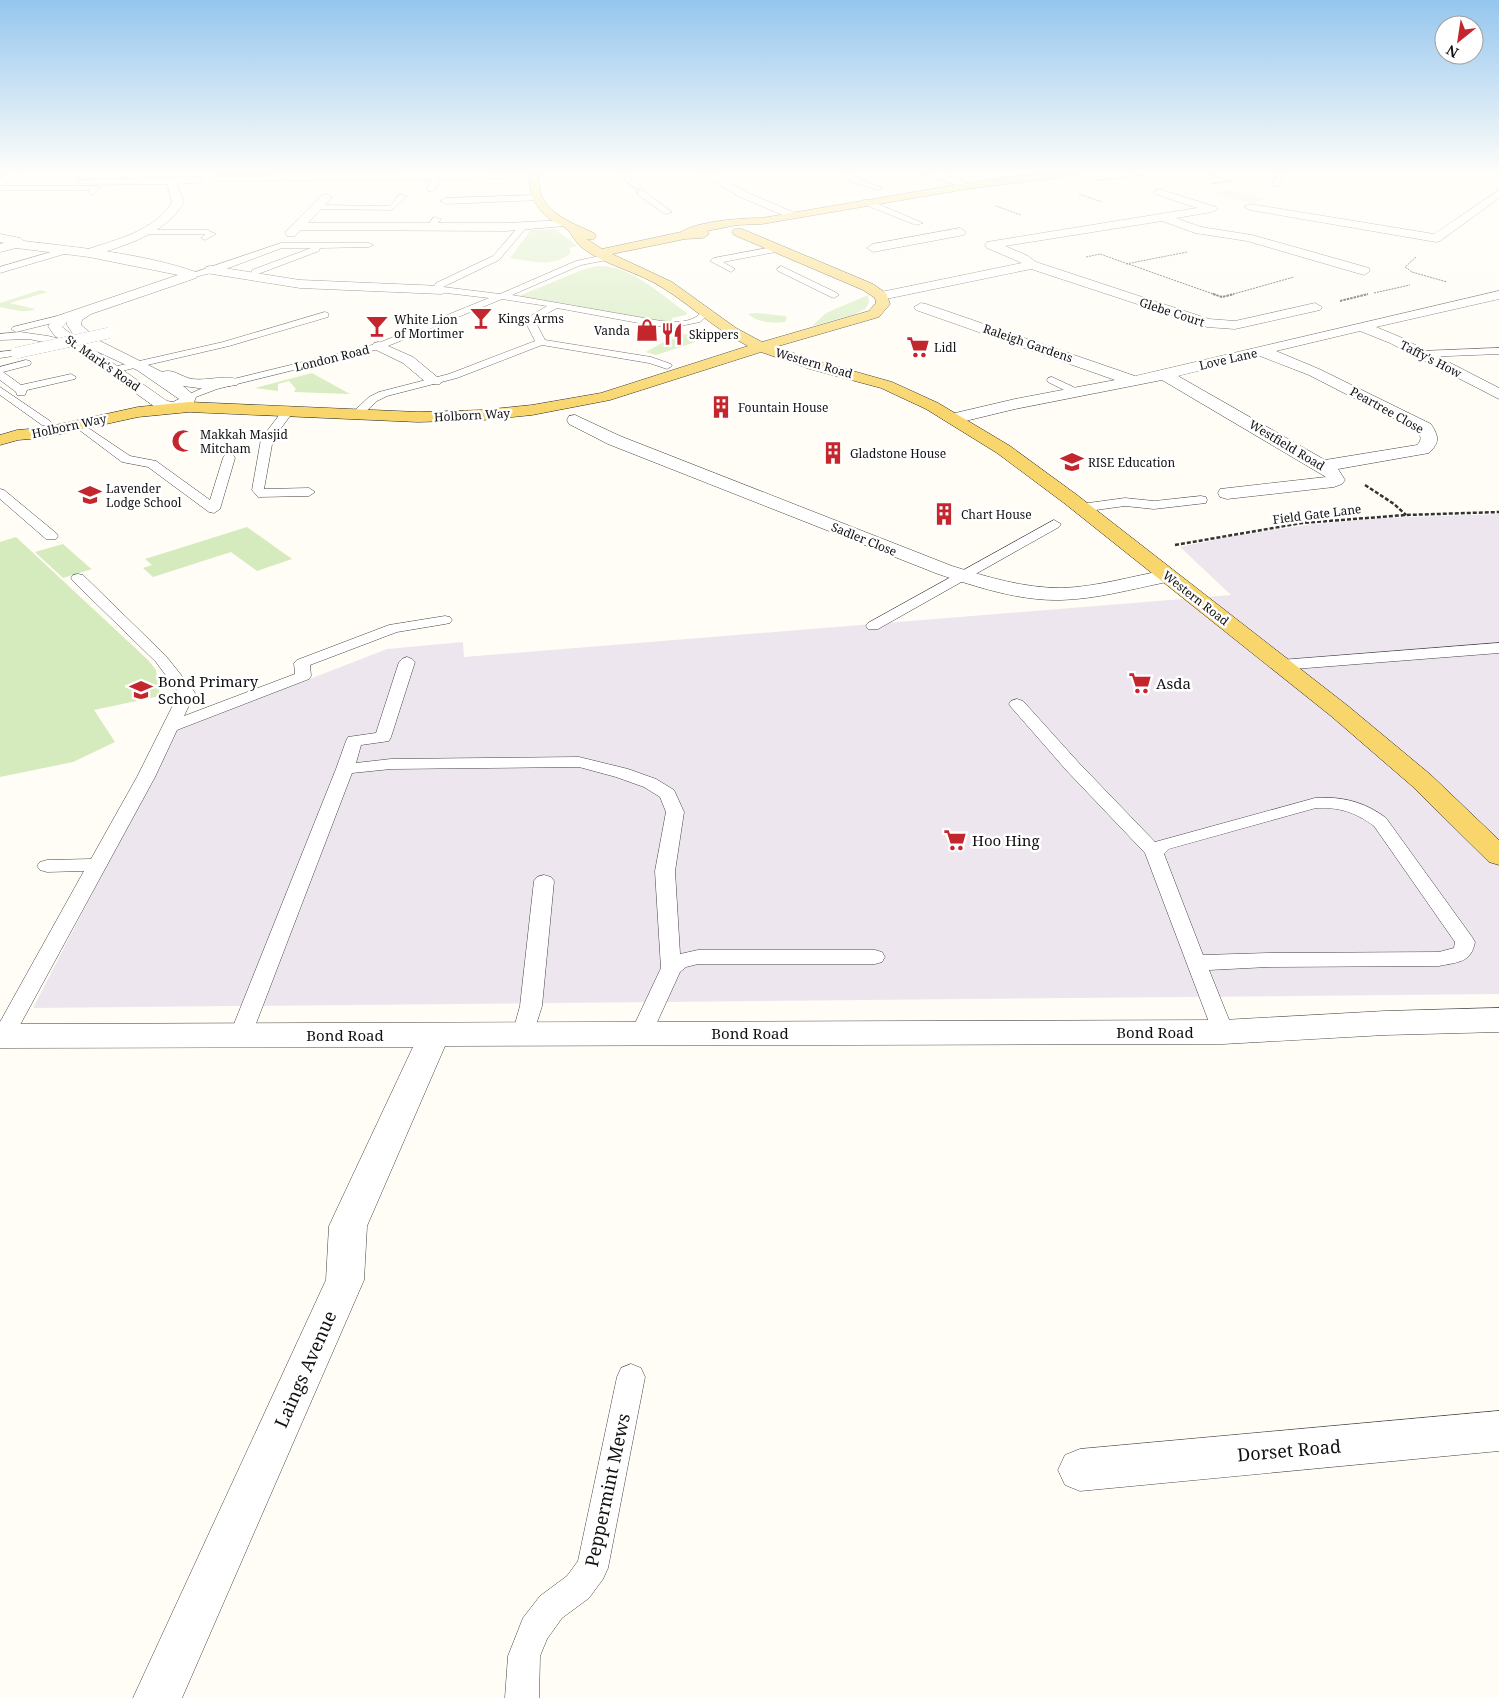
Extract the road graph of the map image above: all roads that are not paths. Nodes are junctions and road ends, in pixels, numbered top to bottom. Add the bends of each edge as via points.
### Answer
1 (60, 252) edge
2 (84, 252) edge
3 (264, 252) edge
4 (306, 252) edge
5 (501, 252) edge
6 (615, 252) edge
7 (617, 252) edge
8 (761, 252) edge
9 (786, 252) edge
10 (1007, 252) edge
11 (1298, 252) edge
12 (89, 253) joint
13 (612, 253) junction
14 (1032, 265) junction
15 (226, 266) junction
16 (264, 269) junction
17 (732, 269) dead end
18 (781, 269) dead end
19 (0, 270) edge
20 (211, 270) junction
21 (1364, 271) dead end
22 (255, 272) dead end
23 (191, 275) junction
24 (850, 279) junction
25 (815, 286) junction
26 (442, 290) junction
27 (834, 295) dead end
28 (498, 296) junction
29 (881, 296) junction
30 (1497, 296) edge
31 (556, 305) junction
32 (921, 307) dead end
33 (1315, 307) road end
34 (706, 312) junction
35 (325, 314) dead end
36 (72, 320) junction
37 (1361, 326) junction
38 (58, 327) junction
39 (98, 331) dead end
40 (109, 332) dead end
41 (3, 334) edge
42 (18, 335) junction
43 (743, 339) junction
44 (780, 341) junction
45 (541, 342) junction
46 (379, 346) junction
47 (761, 347) junction
48 (82, 348) junction
49 (1499, 350) edge
50 (14, 351) junction
51 (1262, 351) junction
52 (0, 353) edge
53 (1423, 354) junction
54 (26, 363) dead end
55 (141, 364) junction
56 (666, 366) junction
57 (0, 370) edge
58 (113, 370) junction
59 (0, 375) edge
60 (1164, 375) junction
61 (71, 376) dead end
62 (866, 377) junction
63 (1052, 380) dead end
64 (434, 381) junction
65 (1134, 381) junction
66 (230, 382) junction
67 (0, 390) edge
68 (1078, 393) junction
69 (17, 394) junction
70 (1499, 394) edge
71 (188, 397) junction
72 (156, 399) junction
73 (174, 408) junction
74 (361, 410) junction
75 (286, 412) junction
76 (957, 418) junction
77 (575, 420) dead end
78 (46, 423) junction
79 (78, 424) junction
80 (17, 436) junction
81 (0, 440) edge
82 (229, 458) dead end
83 (1325, 468) junction
84 (0, 492) edge
85 (309, 492) dead end
86 (1227, 493) dead end
87 (1201, 500) dead end
88 (1081, 508) junction
89 (1054, 524) dead end
90 (51, 536) dead end
91 (964, 576) junction
92 (1167, 576) junction
93 (78, 578) dead end
94 (445, 620) dead end
95 (873, 626) dead end
96 (1499, 648) edge
97 (407, 662) dead end
98 (1281, 665) junction
99 (1017, 704) dead end
100 (170, 727) junction
101 (345, 769) junction
102 (1154, 855) junction
103 (1499, 856) edge
104 (98, 865) junction
105 (47, 866) dead end
106 (544, 881) dead end
107 (875, 957) dead end
108 (1196, 963) junction
109 (671, 968) junction
110 (1499, 1020) edge
111 (1223, 1032) junction
112 (241, 1034) junction
113 (641, 1034) junction
114 (434, 1035) junction
115 (523, 1035) junction
116 (2, 1036) edge
117 (631, 1377) dead end
118 (1499, 1431) edge
119 (1080, 1470) dead end
120 (157, 1698) edge
121 (522, 1698) edge

1 - 19 lane
2 - 12 street
3 - 15 lane
4 - 16 lane
5 - 26 lane via 496,258 439,285 438,289
6 - 13 main road, London Road
7 - 13 main road
8 - 17 lane via 714,261
9 - 24 main road
10 - 14 street, Glebe Court
11 - 21 street, Glebe Court
12 - 23 street via 171,268
13 - 28 lane, London Road via 583,261
13 - 34 main road, Western Road via 649,271
14 - 29 street
14 - 33 street, Glebe Court via 1207,324 1235,325
15 - 16 lane
15 - 20 lane
16 - 22 lane
18 - 25 lane
20 - 23 lane
20 - 26 street via 300,284
23 - 36 street, St. Mark's Road via 85,312
24 - 25 lane
24 - 29 main road
25 - 27 lane
26 - 28 lane
28 - 31 lane
28 - 46 lane, London Road
29 - 44 main road via 883,304 874,314
30 - 37 street, Love Lane
31 - 34 lane via 670,325 691,322
31 - 45 lane via 532,318
32 - 65 street, Raleigh Gardens
34 - 43 main road, Western Road
35 - 55 lane via 225,344
36 - 38 street, St. Mark's Road
36 - 41 lane
36 - 55 street, St. Mark's Road via 76,330 87,339
37 - 51 street, Love Lane
37 - 53 street, Taffy's How
38 - 41 lane
38 - 42 lane
38 - 48 street, St. Mark's Road
39 - 50 lane
40 - 50 lane, bridge
41 - 42 lane
42 - 48 lane via 46,338
43 - 44 main road, Holborn Way via 764,337
43 - 47 main road, Western Road
43 - 56 main road, Holborn Way
44 - 47 main road, Holborn Way
44 - 62 main road, Western Road via 848,366
45 - 56 lane via 651,360
45 - 64 lane via 478,368
46 - 64 street via 408,360
46 - 66 lane, London Road
47 - 62 main road, Western Road via 821,367
47 - 74 main road, Holborn Way via 635,388 572,404 483,415 418,417
48 - 58 street, St. Mark's Road
49 - 53 lane
50 - 52 lane
51 - 60 street, Love Lane
51 - 83 street, Peartree Close via 1314,372 1425,428 1430,437 1429,444 1423,449
53 - 70 street, Taffy's How
54 - 57 lane
55 - 58 lane
55 - 66 street via 184,383
55 - 71 street, St. Mark's Road
56 - 74 main road, Holborn Way via 591,390 540,399
58 - 72 street, St. Mark's Road
59 - 69 lane
60 - 65 street, Love Lane
60 - 83 street, Westfield Road
61 - 69 lane
62 - 76 main road, Western Road
63 - 68 lane
64 - 74 lane via 384,394
65 - 68 street, Love Lane
66 - 71 lane, London Road
67 - 69 lane
68 - 76 street, Love Lane
69 - 78 lane
71 - 72 main road, Holborn Way
71 - 73 street via 186,402
71 - 74 main road, Holborn Way
72 - 73 street, St. Mark's Road
72 - 78 main road, Holborn Way
73 - 75 main road, Holborn Way
73 - 79 main road, Holborn Way
74 - 75 main road, Holborn Way
75 - 85 lane via 267,439 258,490 262,494
76 - 88 main road, Western Road
77 - 91 street, Sadler Close via 614,440
78 - 80 main road, Holborn Way
79 - 80 main road, Holborn Way
79 - 82 lane via 126,459 152,464 214,510
80 - 81 main road
83 - 86 street, Westfield Road via 1334,474 1336,480
84 - 90 lane
87 - 88 lane via 1154,505 1125,502
88 - 92 main road, Western Road
89 - 91 lane
91 - 92 street, Sadler Close via 1008,587 1076,593
91 - 95 lane
92 - 98 main road, Western Road
93 - 100 lane via 161,659 188,693
94 - 100 lane via 394,628 311,660 302,664 302,676
96 - 98 lane
97 - 101 lane via 383,737 354,741
98 - 103 main road, Western Road via 1372,739
99 - 102 lane
100 - 104 lane
101 - 109 lane via 391,764 579,762 650,783 668,794 675,812 665,871
101 - 112 lane
102 - 108 lane
102 - 108 lane via 1162,845 1315,803 1348,804 1367,811 1380,822 1465,942 1463,952 1439,959
104 - 105 lane
104 - 116 lane
106 - 115 lane via 531,1006
107 - 109 lane via 698,957 680,961
108 - 111 lane
109 - 113 lane
110 - 111 street, Bond Road
111 - 113 street, Bond Road
112 - 114 street, Bond Road
112 - 116 street, Bond Road
113 - 115 street, Bond Road
114 - 115 street, Bond Road
114 - 120 street, Laings Avenue via 348,1226 345,1280
117 - 121 lane, Peppermint Mews via 592,1568 578,1587 550,1607 534,1629 524,1656
118 - 119 street, Dorset Road

